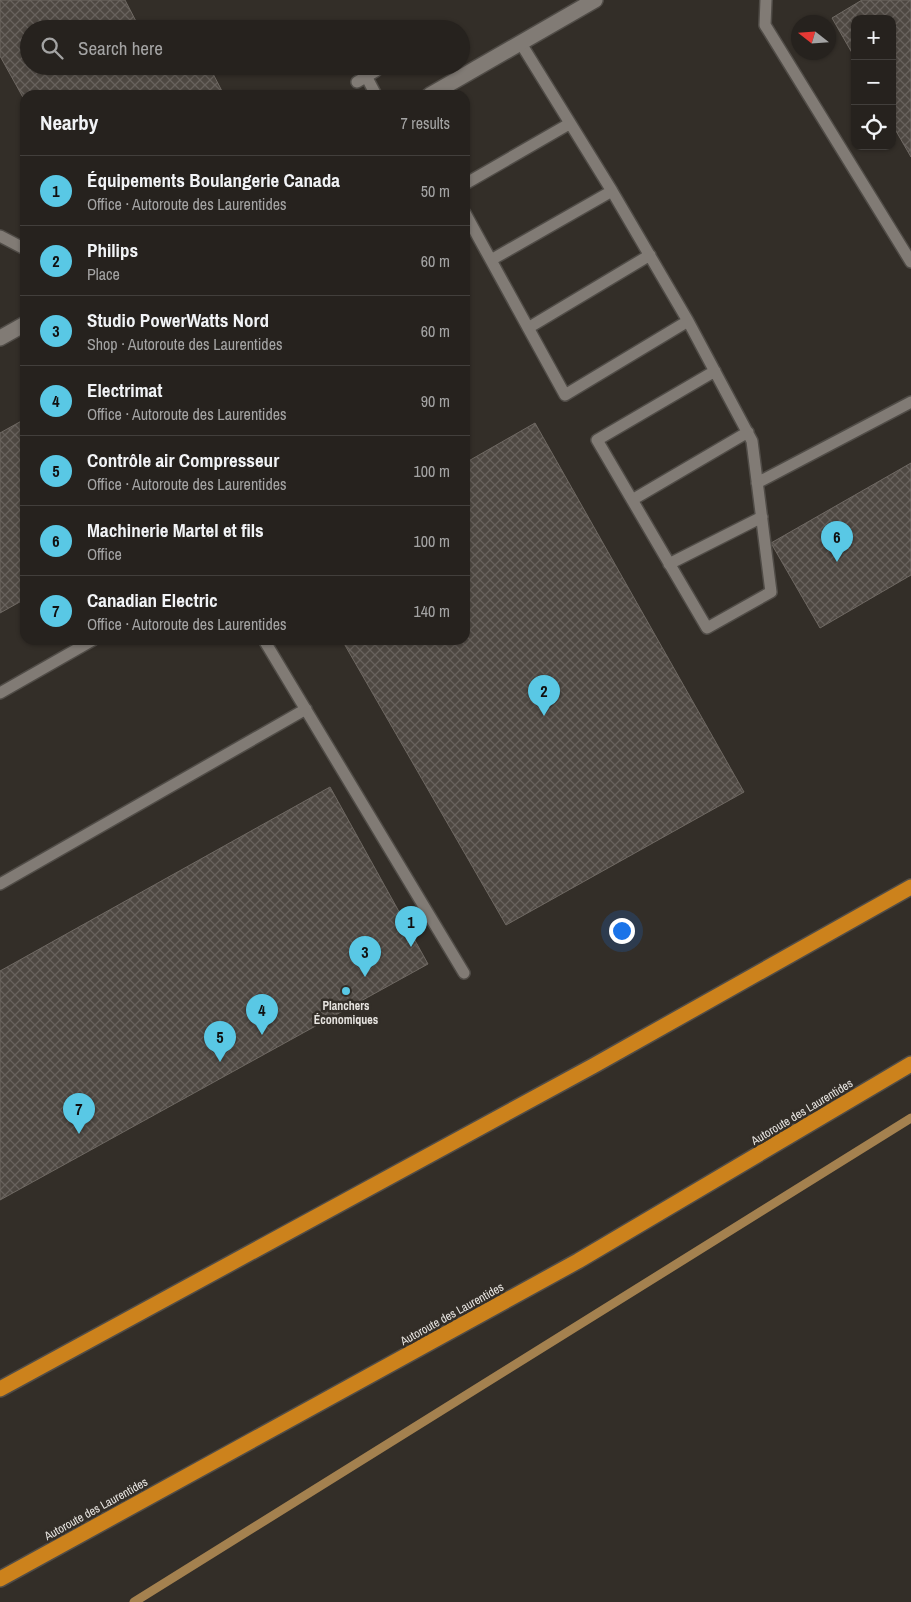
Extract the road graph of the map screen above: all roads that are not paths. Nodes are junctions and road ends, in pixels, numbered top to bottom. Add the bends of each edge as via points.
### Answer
1 (595, 0) edge
2 (766, 0) edge
3 (520, 42) junction
4 (470, 71) edge
5 (464, 75) edge
6 (366, 76) dead end
7 (373, 90) edge
8 (438, 90) edge
9 (569, 124) junction
10 (470, 181) edge
11 (612, 191) junction
12 (470, 222) edge
13 (0, 236) edge
14 (20, 246) edge
15 (650, 255) junction
16 (491, 260) junction
17 (911, 262) edge
18 (688, 321) junction
19 (20, 327) edge
20 (528, 328) junction
21 (0, 338) edge
22 (715, 371) junction
23 (911, 402) edge
24 (748, 432) junction
25 (757, 483) junction
26 (632, 500) junction
27 (762, 516) junction
28 (669, 564) junction
29 (84, 645) edge
30 (267, 645) edge
31 (0, 693) edge
32 (306, 710) junction
33 (0, 884) edge
34 (911, 887) edge
35 (464, 973) dead end
36 (911, 1064) edge
37 (0, 1389) edge
38 (0, 1578) edge

1 - 3 street
2 - 17 lane via 765,24
3 - 4 street
3 - 9 lane
5 - 8 street
6 - 7 lane
9 - 10 lane
9 - 11 lane
11 - 15 lane
11 - 16 lane
12 - 16 lane
13 - 14 lane
15 - 18 lane
15 - 20 lane
16 - 20 lane
18 - 20 lane via 565,395
18 - 22 lane
19 - 21 street
22 - 24 lane
22 - 26 lane via 597,440
23 - 25 lane
24 - 25 lane
24 - 26 lane
25 - 27 lane
26 - 28 lane
27 - 28 lane
27 - 28 lane via 771,592 707,628
29 - 31 lane
30 - 32 lane
32 - 33 lane
32 - 35 lane
34 - 37 highway via 593,1066
36 - 38 highway, Autoroute des Laurentides via 777,1146 561,1270

